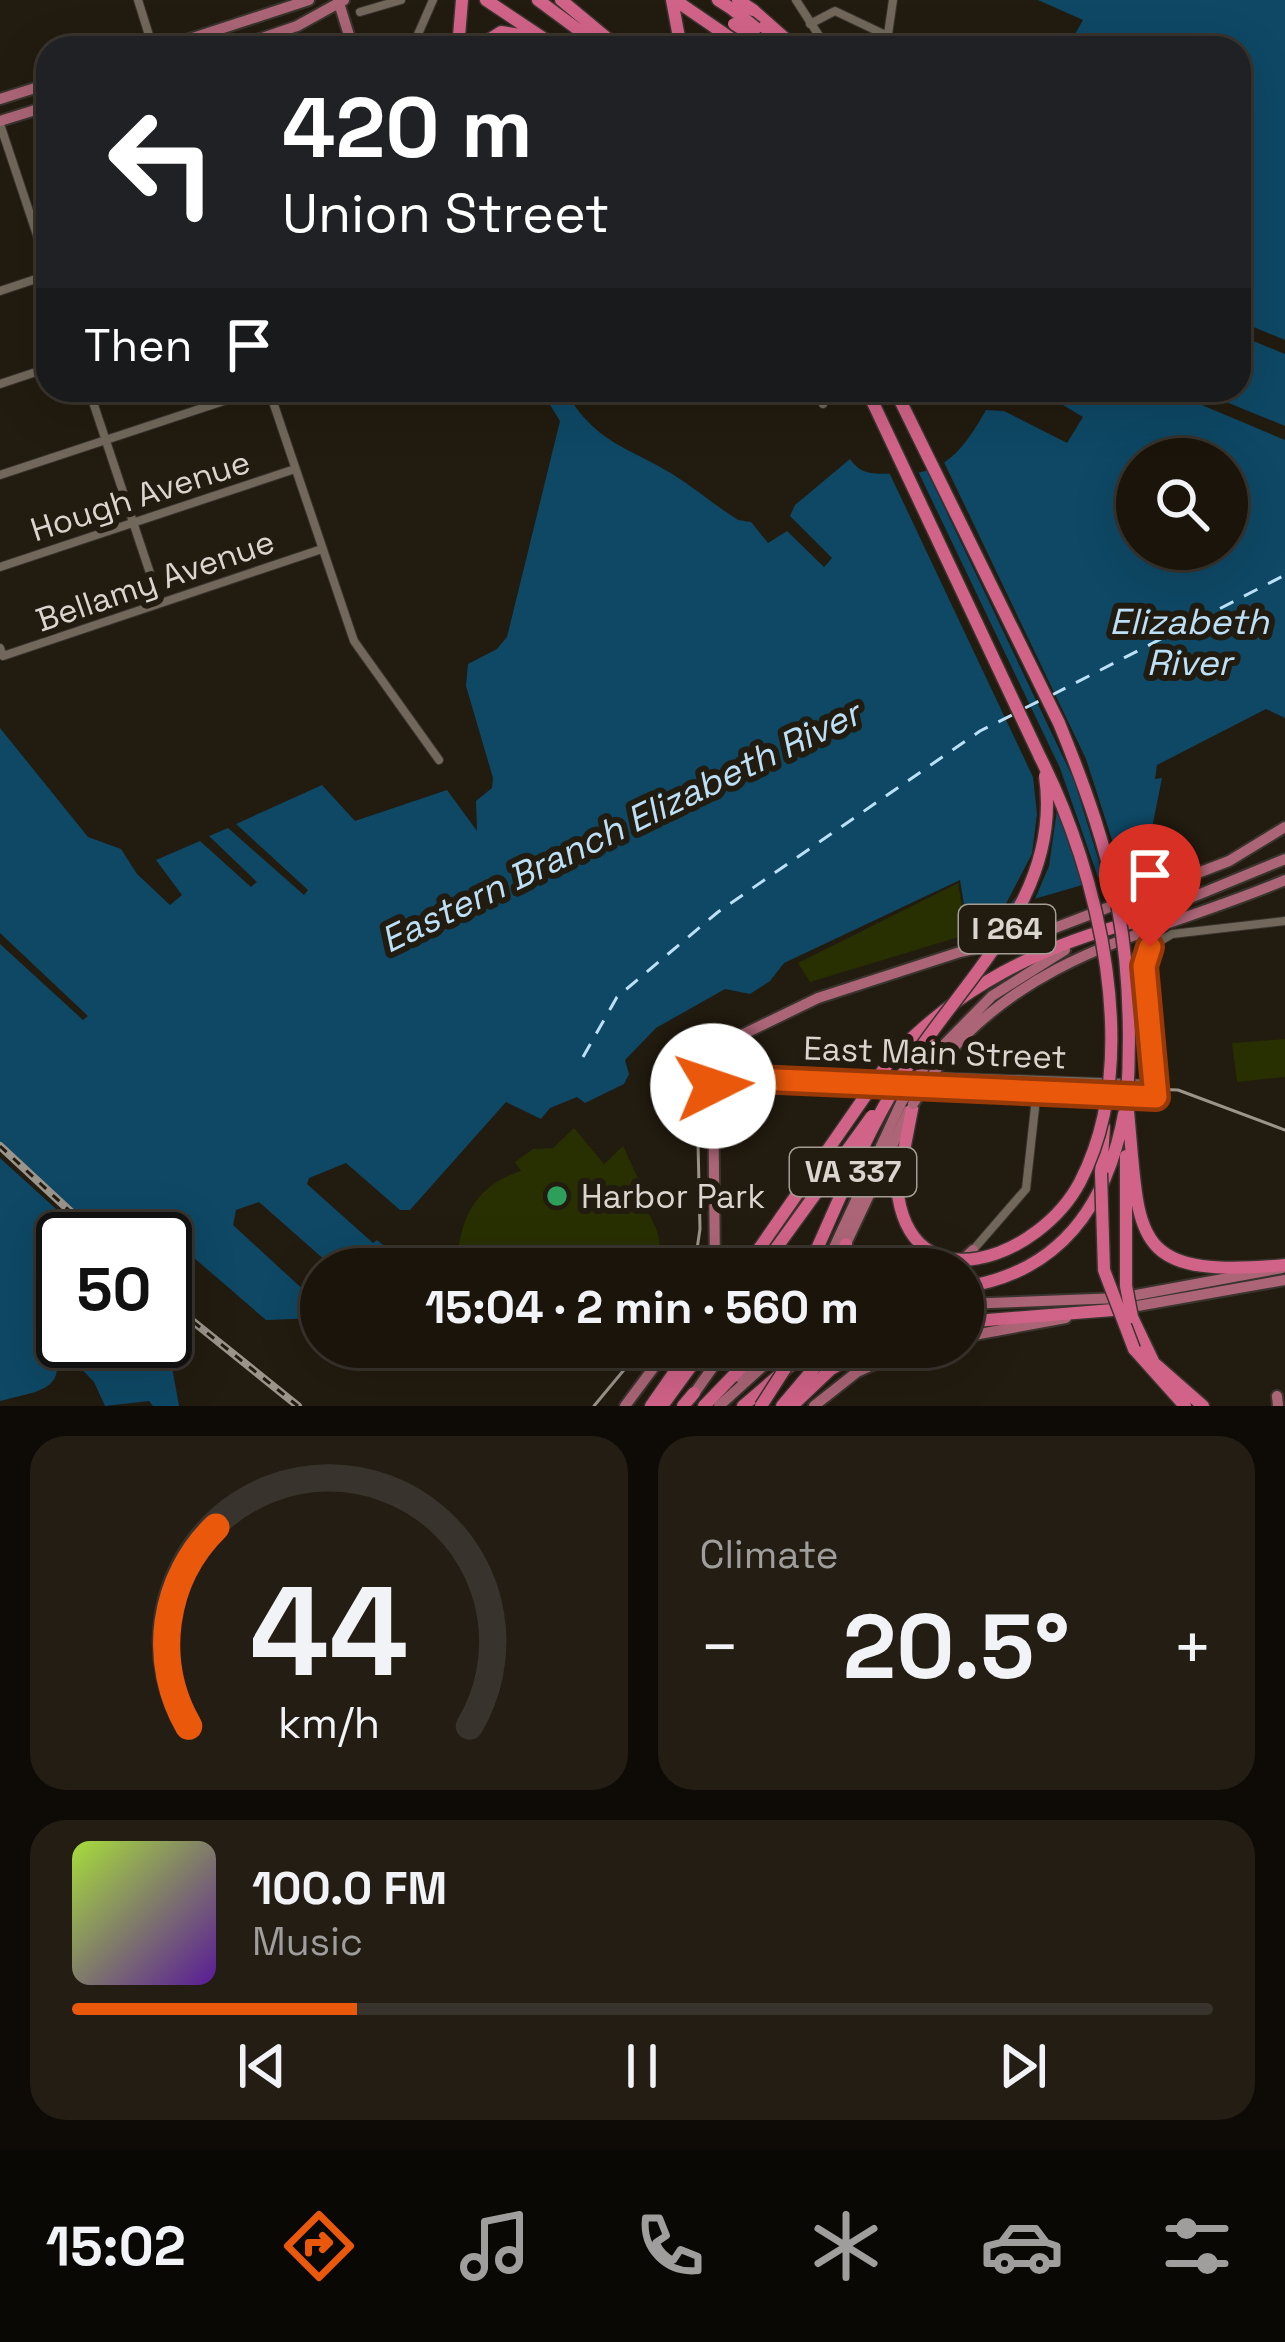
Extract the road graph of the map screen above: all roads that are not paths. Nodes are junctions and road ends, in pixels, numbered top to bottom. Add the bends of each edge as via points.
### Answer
1 (138, 0) edge
2 (309, 0) edge
3 (401, 0) edge
4 (433, 0) edge
5 (462, 0) edge
6 (486, 0) edge
7 (538, 0) edge
8 (561, 0) edge
9 (796, 0) edge
10 (893, 0) edge
11 (341, 1) edge
12 (680, 1) edge
13 (727, 11) edge
14 (361, 12) dead end
15 (809, 24) junction
16 (284, 32) junction
17 (153, 36) edge
18 (196, 36) edge
19 (271, 36) edge
20 (286, 36) edge
21 (350, 36) edge
22 (418, 36) edge
23 (459, 36) edge
24 (490, 36) edge
25 (526, 36) edge
26 (540, 36) edge
27 (586, 36) edge
28 (604, 36) edge
29 (680, 36) edge
30 (745, 36) edge
31 (745, 36) edge
32 (774, 36) edge
33 (818, 36) edge
34 (885, 36) edge
35 (887, 36) edge
36 (36, 88) edge
37 (0, 99) edge
38 (36, 110) edge
39 (0, 123) edge
40 (36, 235) edge
41 (36, 277) edge
42 (0, 291) edge
43 (36, 372) edge
44 (0, 384) edge
45 (93, 402) edge
46 (221, 402) edge
47 (272, 402) edge
48 (872, 402) edge
49 (902, 402) edge
50 (909, 402) edge
51 (106, 440) junction
52 (924, 443) junction
53 (295, 470) junction
54 (0, 476) edge
55 (134, 523) junction
56 (322, 549) junction
57 (0, 567) edge
58 (160, 603) junction
59 (1, 652) edge
60 (1040, 757) junction
61 (439, 760) dead end
62 (1282, 837) edge
63 (1285, 859) edge
64 (1285, 880) edge
65 (1285, 921) edge
66 (1133, 922) junction
67 (936, 1061) junction
68 (714, 1074) junction
69 (901, 1076) junction
70 (1038, 1080) junction
71 (1155, 1084) junction
72 (1038, 1092) junction
73 (1126, 1101) junction
74 (1106, 1102) junction
75 (907, 1103) junction
76 (860, 1202) junction
77 (846, 1244) joint
78 (715, 1248) edge
79 (760, 1248) edge
80 (776, 1248) edge
81 (818, 1248) edge
82 (840, 1248) edge
83 (844, 1248) edge
84 (975, 1248) edge
85 (1285, 1266) edge
86 (1285, 1280) edge
87 (984, 1284) edge
88 (984, 1303) edge
89 (1113, 1310) junction
90 (984, 1320) edge
91 (984, 1332) edge
92 (653, 1368) edge
93 (677, 1368) edge
94 (690, 1368) edge
95 (712, 1368) edge
96 (744, 1368) edge
97 (750, 1368) edge
98 (756, 1368) edge
99 (785, 1368) edge
100 (787, 1368) edge
101 (812, 1368) edge
102 (835, 1368) edge
103 (866, 1368) edge
104 (726, 1391) junction
105 (694, 1393) joint
106 (710, 1405) edge
107 (625, 1406) edge
108 (651, 1406) edge
109 (662, 1406) edge
110 (684, 1406) edge
111 (743, 1406) edge
112 (761, 1406) edge
113 (782, 1406) edge
114 (792, 1406) edge
115 (814, 1406) edge
116 (1185, 1406) edge
117 (1203, 1406) edge

1 - 17 street
2 - 18 main road
3 - 14 street
4 - 22 street
5 - 23 highway
6 - 26 highway
7 - 27 highway
8 - 28 highway
9 - 15 street
10 - 35 street
11 - 16 main road
11 - 21 main road
12 - 13 highway
12 - 29 highway
13 - 30 highway, bridge
13 - 31 highway
13 - 32 highway
15 - 33 street
15 - 34 street via 836,11
16 - 19 main road
16 - 20 street
24 - 25 highway
36 - 37 main road
38 - 39 main road
39 - 40 street
41 - 42 street
43 - 44 street
45 - 51 street
46 - 51 street
47 - 53 street
48 - 60 highway, I 264
49 - 52 highway
50 - 52 highway
51 - 54 street
51 - 55 street
52 - 73 highway, bridge via 1059,723 1103,837 1129,969
53 - 55 street, Hough Avenue
53 - 56 street
55 - 57 street, Hough Avenue
55 - 58 street
56 - 58 street, Bellamy Avenue
56 - 61 street via 363,657
58 - 59 street, Bellamy Avenue
60 - 69 highway, I 264, bridge via 1047,816 1027,896
60 - 74 highway, bridge via 1075,836 1100,934
62 - 68 main road via 1034,935 806,1003 727,1042
63 - 66 main road
64 - 67 main road via 1066,961 996,1007
65 - 71 street via 1172,934 1150,947 1144,966
66 - 67 main road via 1013,981
66 - 79 highway, bridge via 1004,970 939,1014 891,1059
67 - 75 main road, bridge
68 - 70 street, East Main Street
68 - 72 street, East Main Street
68 - 78 main road
69 - 80 highway, I 264, bridge
69 - 81 highway, VA 337, bridge
70 - 71 street, East Main Street
70 - 72 street
71 - 72 street, East Main Street via 1156,1097
72 - 84 street via 1024,1193
73 - 85 highway via 1151,1247 1195,1263
73 - 87 highway via 1103,1192 1065,1242
73 - 117 highway, bridge via 1132,1316 1154,1363
74 - 75 highway, bridge via 1074,1193 1044,1228 1005,1254 967,1261 932,1249 905,1220 897,1187
74 - 116 highway, bridge via 1101,1246 1114,1307 1134,1349
75 - 76 main road
76 - 77 main road
76 - 82 main road
77 - 83 highway
85 - 88 main road via 1120,1298
86 - 89 main road
89 - 90 highway
89 - 91 main road
92 - 107 main road
93 - 108 highway
94 - 109 highway
95 - 105 main road
96 - 104 highway
97 - 104 main road
98 - 104 main road
99 - 112 highway, bridge
100 - 111 highway
101 - 113 highway
102 - 114 highway
103 - 115 main road
104 - 106 highway
105 - 110 highway

